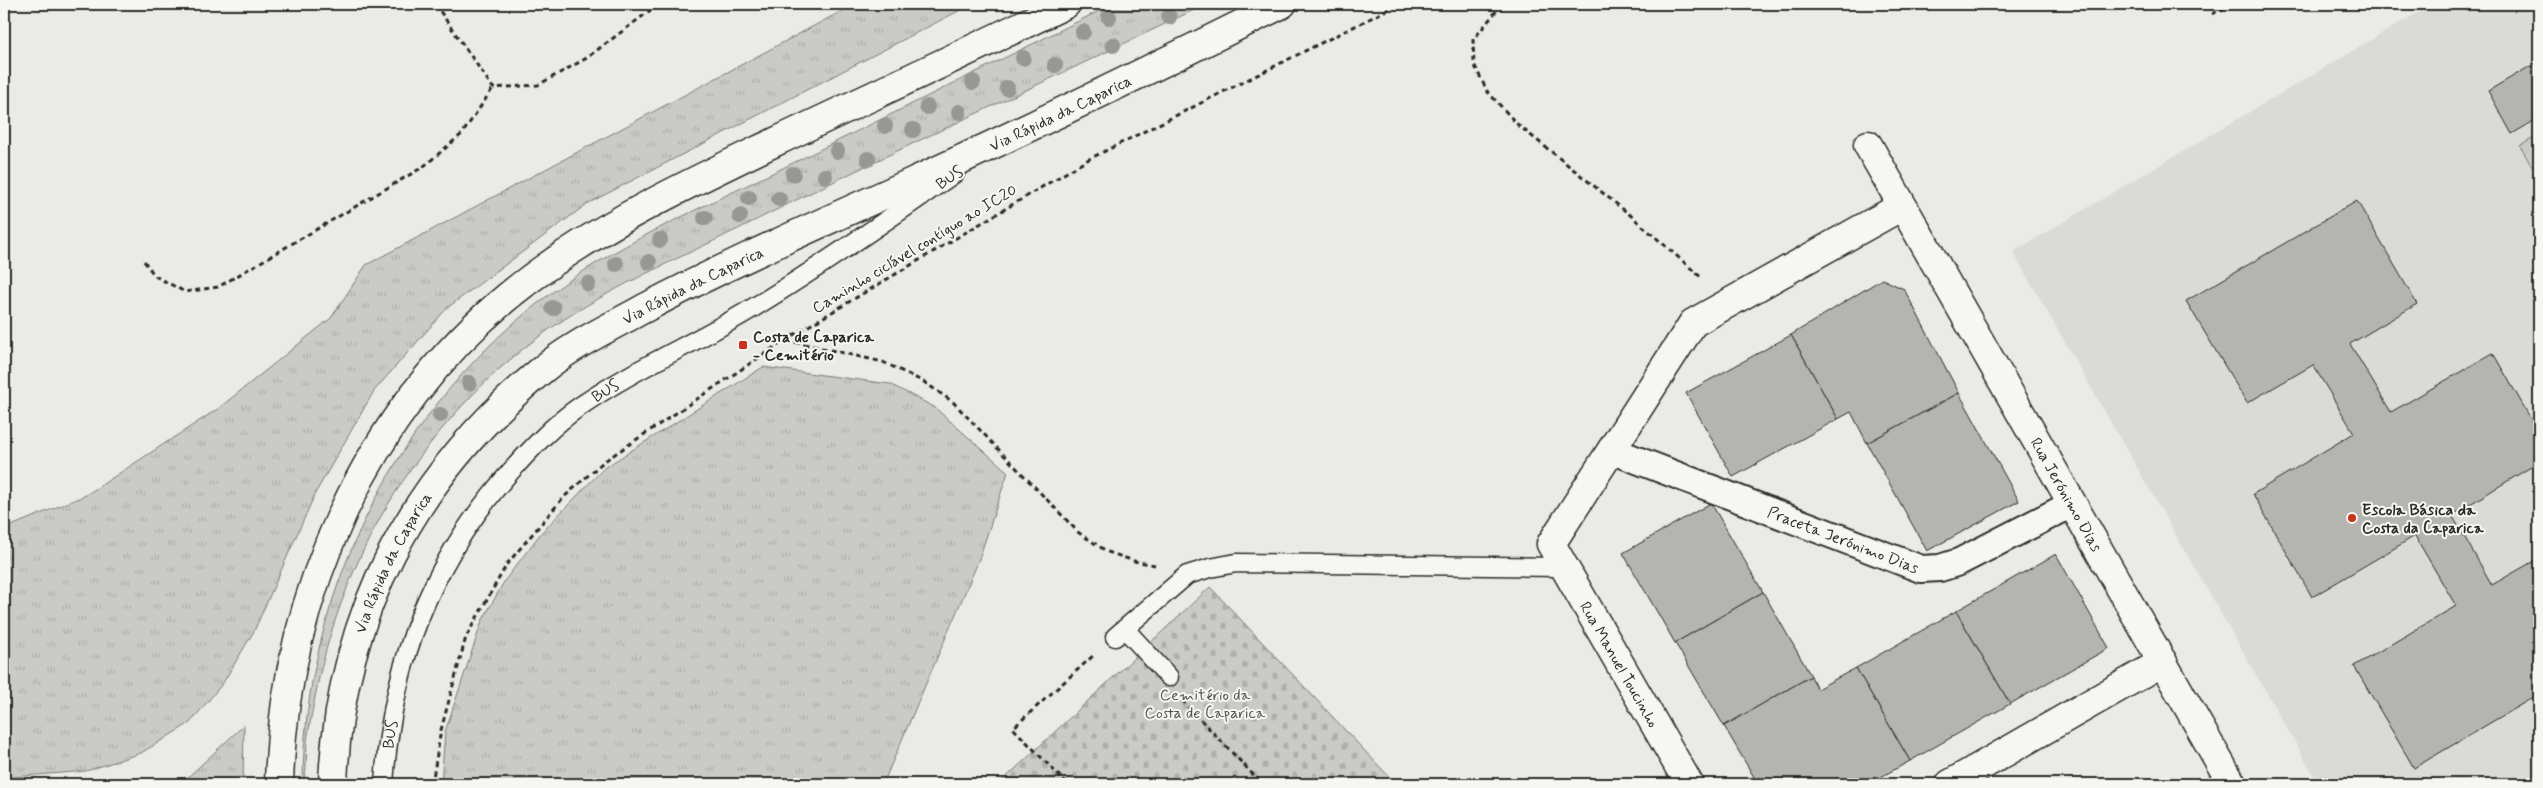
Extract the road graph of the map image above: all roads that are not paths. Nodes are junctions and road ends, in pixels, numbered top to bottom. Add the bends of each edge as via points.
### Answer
1 (1066, 4) edge
2 (1282, 4) edge
3 (1003, 141) junction
4 (1868, 146) dead end
5 (1902, 206) junction
6 (1611, 450) junction
7 (2072, 504) junction
8 (1558, 555) junction
9 (2163, 662) junction
10 (1169, 677) dead end
11 (279, 784) edge
12 (333, 784) edge
13 (384, 784) edge
14 (1689, 784) edge
15 (1950, 784) edge
16 (2232, 784) edge

1 - 11 main road via 679,188 572,250 484,316 416,392 374,455 337,523 313,587 294,661 287,697
2 - 3 main road, Via Rápida da Caparica
3 - 12 main road, Via Rápida da Caparica via 668,296 588,339 543,369 512,398 470,439 439,476 392,550 365,613 354,650 341,707
3 - 13 lane, BUS via 757,306 606,388 534,445 474,515 425,604 395,697
4 - 5 main road, Rua Jerónimo Dias
5 - 6 main road via 1693,323
5 - 7 main road, Rua Jerónimo Dias
6 - 7 street, Praceta Jerónimo Dias via 1921,568 1940,568 1959,562
6 - 8 main road
7 - 9 main road, Rua Jerónimo Dias
8 - 10 lane via 1236,563 1187,575 1120,633
8 - 14 main road, Rua Manuel Toucinho
9 - 15 main road
9 - 16 main road, Rua Jerónimo Dias

